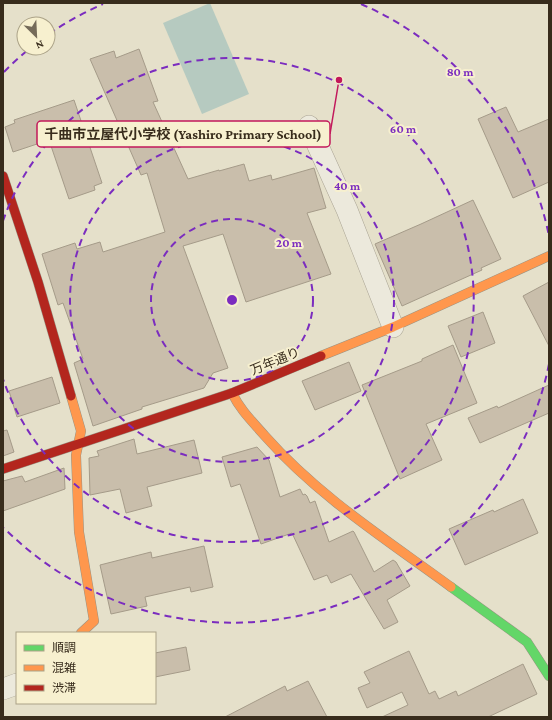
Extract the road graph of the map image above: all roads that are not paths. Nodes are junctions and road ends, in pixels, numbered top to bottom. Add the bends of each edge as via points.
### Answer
1 (309, 126) dead end
2 (3, 176) edge
3 (549, 256) edge
4 (393, 327) junction
5 (232, 393) junction
6 (78, 444) junction
7 (3, 469) edge
8 (82, 632) edge
9 (547, 667) edge
10 (16, 684) edge
11 (3, 690) edge

1 - 4 street via 348,210
2 - 6 street via 38,282 81,431
3 - 4 street, 万年通り
4 - 5 street, 万年通り
5 - 6 street, 万年通り
5 - 9 street via 239,408 276,449 314,485 527,642
6 - 7 street, 万年通り
6 - 8 street via 76,455 79,532 94,621
10 - 11 street

